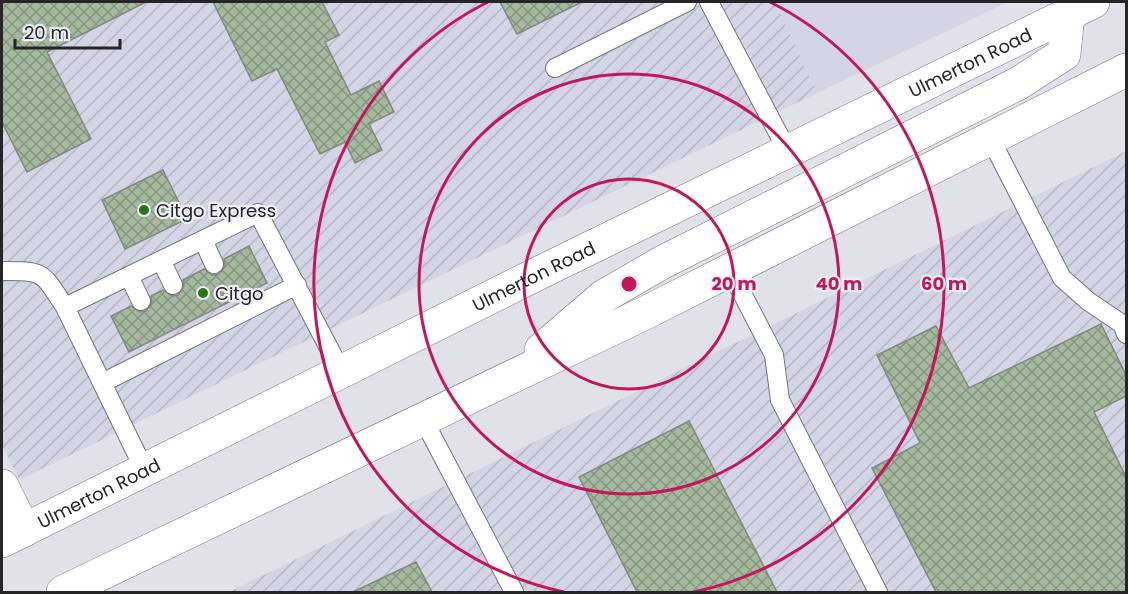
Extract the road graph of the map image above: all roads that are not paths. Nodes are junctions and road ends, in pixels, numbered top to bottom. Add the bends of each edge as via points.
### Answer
1 (687, 2) edge
2 (709, 2) edge
3 (1075, 6) edge
4 (555, 68) dead end
5 (1126, 70) edge
6 (990, 138) junction
7 (788, 152) junction
8 (202, 240) junction
9 (160, 260) junction
10 (214, 264) dead end
11 (730, 270) junction
12 (2, 271) edge
13 (129, 276) junction
14 (173, 285) dead end
15 (297, 285) junction
16 (141, 301) dead end
17 (65, 307) junction
18 (1126, 334) edge
19 (341, 371) junction
20 (509, 378) junction
21 (102, 383) junction
22 (423, 419) junction
23 (144, 469) junction
24 (2, 486) edge
25 (13, 535) edge
26 (63, 592) edge
27 (514, 592) edge
28 (878, 592) edge

1 - 4 lane
2 - 7 lane
3 - 7 main road, Ulmerton Road
3 - 20 main road, Ulmerton Road via 1064,54 1018,83 663,262 604,296
5 - 6 main road, Ulmerton Road
6 - 11 main road, Ulmerton Road
6 - 18 lane via 1062,278 1122,324
7 - 19 main road, Ulmerton Road
8 - 9 lane
8 - 10 lane
8 - 15 lane via 258,213
9 - 13 lane
9 - 14 lane
11 - 20 main road, Ulmerton Road
11 - 28 lane via 774,355 780,400
12 - 17 lane via 30,271 45,276
13 - 16 lane
13 - 17 lane
15 - 19 lane
15 - 21 lane via 237,307 163,344
17 - 21 lane
19 - 23 main road, Ulmerton Road
20 - 22 main road, Ulmerton Road
21 - 23 lane
22 - 26 main road, Ulmerton Road
22 - 27 lane
23 - 25 main road, Ulmerton Road
24 - 25 main road

